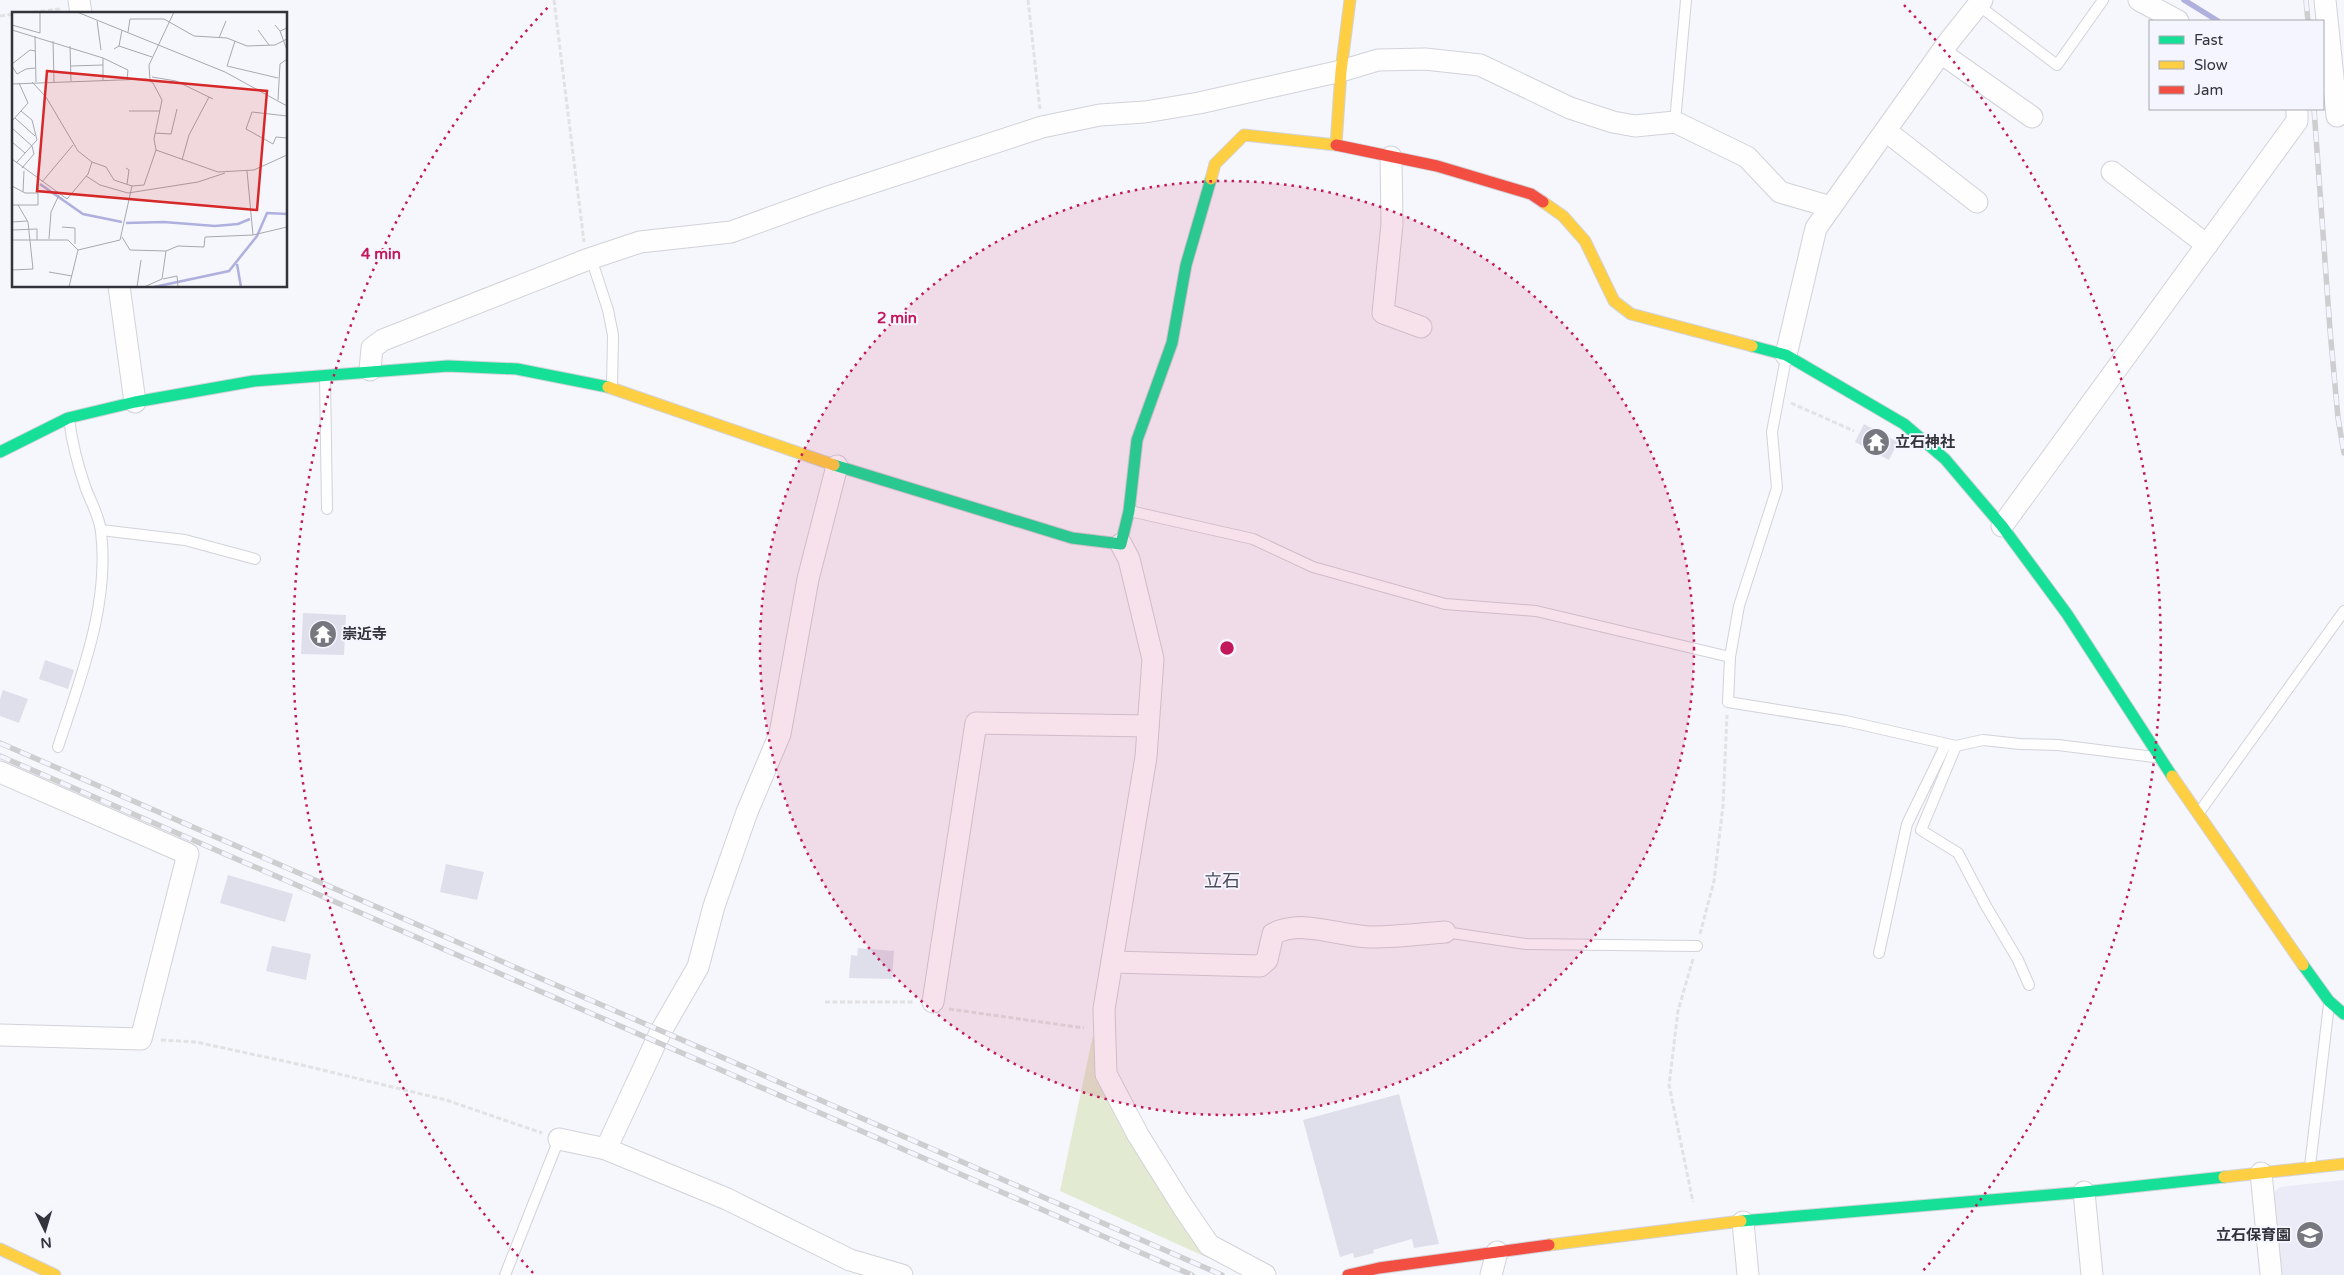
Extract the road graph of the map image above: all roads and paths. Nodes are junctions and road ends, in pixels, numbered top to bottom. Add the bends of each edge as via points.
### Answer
1 (554, 0) edge
2 (1028, 0) edge
3 (1350, 0) edge
4 (1686, 0) edge
5 (2103, 0) edge
6 (2140, 0) edge
7 (2326, 0) edge
8 (1980, 2) edge
9 (80, 7) edge
10 (36, 12) edge
11 (2176, 20) edge
12 (1941, 53) junction
13 (1341, 71) junction
14 (2297, 110) edge
15 (2334, 115) edge
16 (2032, 117) dead end
17 (1675, 122) junction
18 (1042, 127) junction
19 (1886, 130) junction
20 (1336, 145) junction
21 (1391, 157) junction
22 (2112, 172) dead end
23 (1978, 202) dead end
24 (1831, 207) junction
25 (2207, 246) junction
26 (589, 259) junction
27 (119, 288) edge
28 (1421, 327) dead end
29 (1786, 355) junction
30 (370, 370) junction
31 (325, 375) junction
32 (612, 388) junction
33 (1778, 397) junction
34 (136, 402) junction
35 (68, 418) junction
36 (1854, 431) dead end
37 (0, 452) edge
38 (836, 466) junction
39 (327, 509) dead end
40 (1129, 511) junction
41 (2002, 526) junction
42 (101, 530) junction
43 (1121, 544) junction
44 (255, 559) dead end
45 (2344, 611) edge
46 (1730, 657) junction
47 (1728, 702) junction
48 (1148, 726) junction
49 (1951, 745) junction
50 (58, 747) dead end
51 (2160, 758) junction
52 (0, 772) edge
53 (2197, 815) junction
54 (1445, 932) joint
55 (1697, 946) junction
56 (1878, 953) dead end
57 (1112, 962) junction
58 (2029, 985) dead end
59 (2330, 1001) junction
60 (824, 1002) dead end
61 (933, 1002) junction
62 (2344, 1014) edge
63 (1105, 1031) junction
64 (0, 1034) edge
65 (141, 1039) junction
66 (559, 1139) junction
67 (606, 1149) junction
68 (2344, 1164) edge
69 (2310, 1167) junction
70 (2261, 1173) junction
71 (2084, 1192) junction
72 (1743, 1222) junction
73 (1699, 1224) junction
74 (0, 1249) edge
75 (1496, 1252) junction
76 (1255, 1273) edge
77 (55, 1275) edge
78 (505, 1275) edge
79 (902, 1275) edge
80 (1348, 1275) edge
81 (1491, 1275) edge
82 (1748, 1275) edge
83 (2092, 1275) edge
84 (2271, 1275) edge

1 - 26 path
2 - 18 path
3 - 13 main road
4 - 17 lane
5 - 8 lane via 2057,65
6 - 11 street
7 - 15 street
8 - 12 street
9 - 10 path
12 - 16 street
12 - 19 street
13 - 17 street via 1378,60 1425,59 1480,65 1570,108 1613,122 1635,126
13 - 18 street via 1200,103 1145,112 1100,114
13 - 20 main road
14 - 25 street via 2298,121
17 - 24 street via 1747,157 1780,192
18 - 26 street via 731,232 640,242
19 - 23 street
19 - 24 street
20 - 21 main road
20 - 40 main road via 1244,135 1214,164 1186,265 1172,342 1137,440
21 - 28 street via 1392,224 1383,313
21 - 29 main road via 1436,166 1531,194 1563,216 1585,241 1614,301 1631,314
22 - 25 street
24 - 29 street via 1816,228
25 - 41 street
26 - 30 street via 384,340 372,348
26 - 32 lane via 608,310 613,335
27 - 34 street
29 - 33 lane
29 - 41 main road via 1904,424 1945,459
30 - 31 main road
30 - 32 main road via 448,366 517,369
31 - 34 main road via 254,381
31 - 39 lane
32 - 38 main road
33 - 36 path
33 - 46 lane via 1772,432 1777,488 1739,606
34 - 35 main road
35 - 37 main road
35 - 42 lane via 72,443
38 - 43 main road via 1072,538
38 - 67 street via 808,579 780,734 714,906 698,967 661,1031
40 - 43 main road
40 - 46 lane via 1253,539 1313,567 1445,604 1536,611
41 - 51 main road via 2067,614
42 - 44 lane via 185,540
42 - 50 lane via 100,592 90,645
43 - 48 street via 1129,559 1153,659
45 - 53 lane
46 - 47 lane
47 - 49 lane via 1846,721
47 - 55 path via 1720,834 1714,881
48 - 57 street via 1146,758
48 - 61 street via 976,723
49 - 51 lane via 1983,740 2058,745
49 - 56 lane via 1908,824
49 - 58 lane via 1921,830 1958,853
51 - 53 main road
52 - 65 street via 188,854
53 - 59 main road
54 - 55 lane via 1526,944
54 - 57 street via 1370,937 1283,928 1273,934 1267,960 1260,966
55 - 73 path via 1678,1011 1669,1084
57 - 63 street via 1104,1010
59 - 62 main road
59 - 69 lane
60 - 61 path
61 - 63 path via 946,1009
63 - 76 street via 1106,1074 1138,1135 1209,1245
64 - 65 street
65 - 66 path via 196,1042 302,1065 446,1100
66 - 67 street
66 - 78 lane
67 - 79 street via 727,1199 850,1260
68 - 69 main road
69 - 70 main road
70 - 71 main road
70 - 84 street
71 - 72 main road
71 - 83 street
72 - 73 main road
72 - 82 street
73 - 75 main road
74 - 77 main road
75 - 80 main road
75 - 81 street

